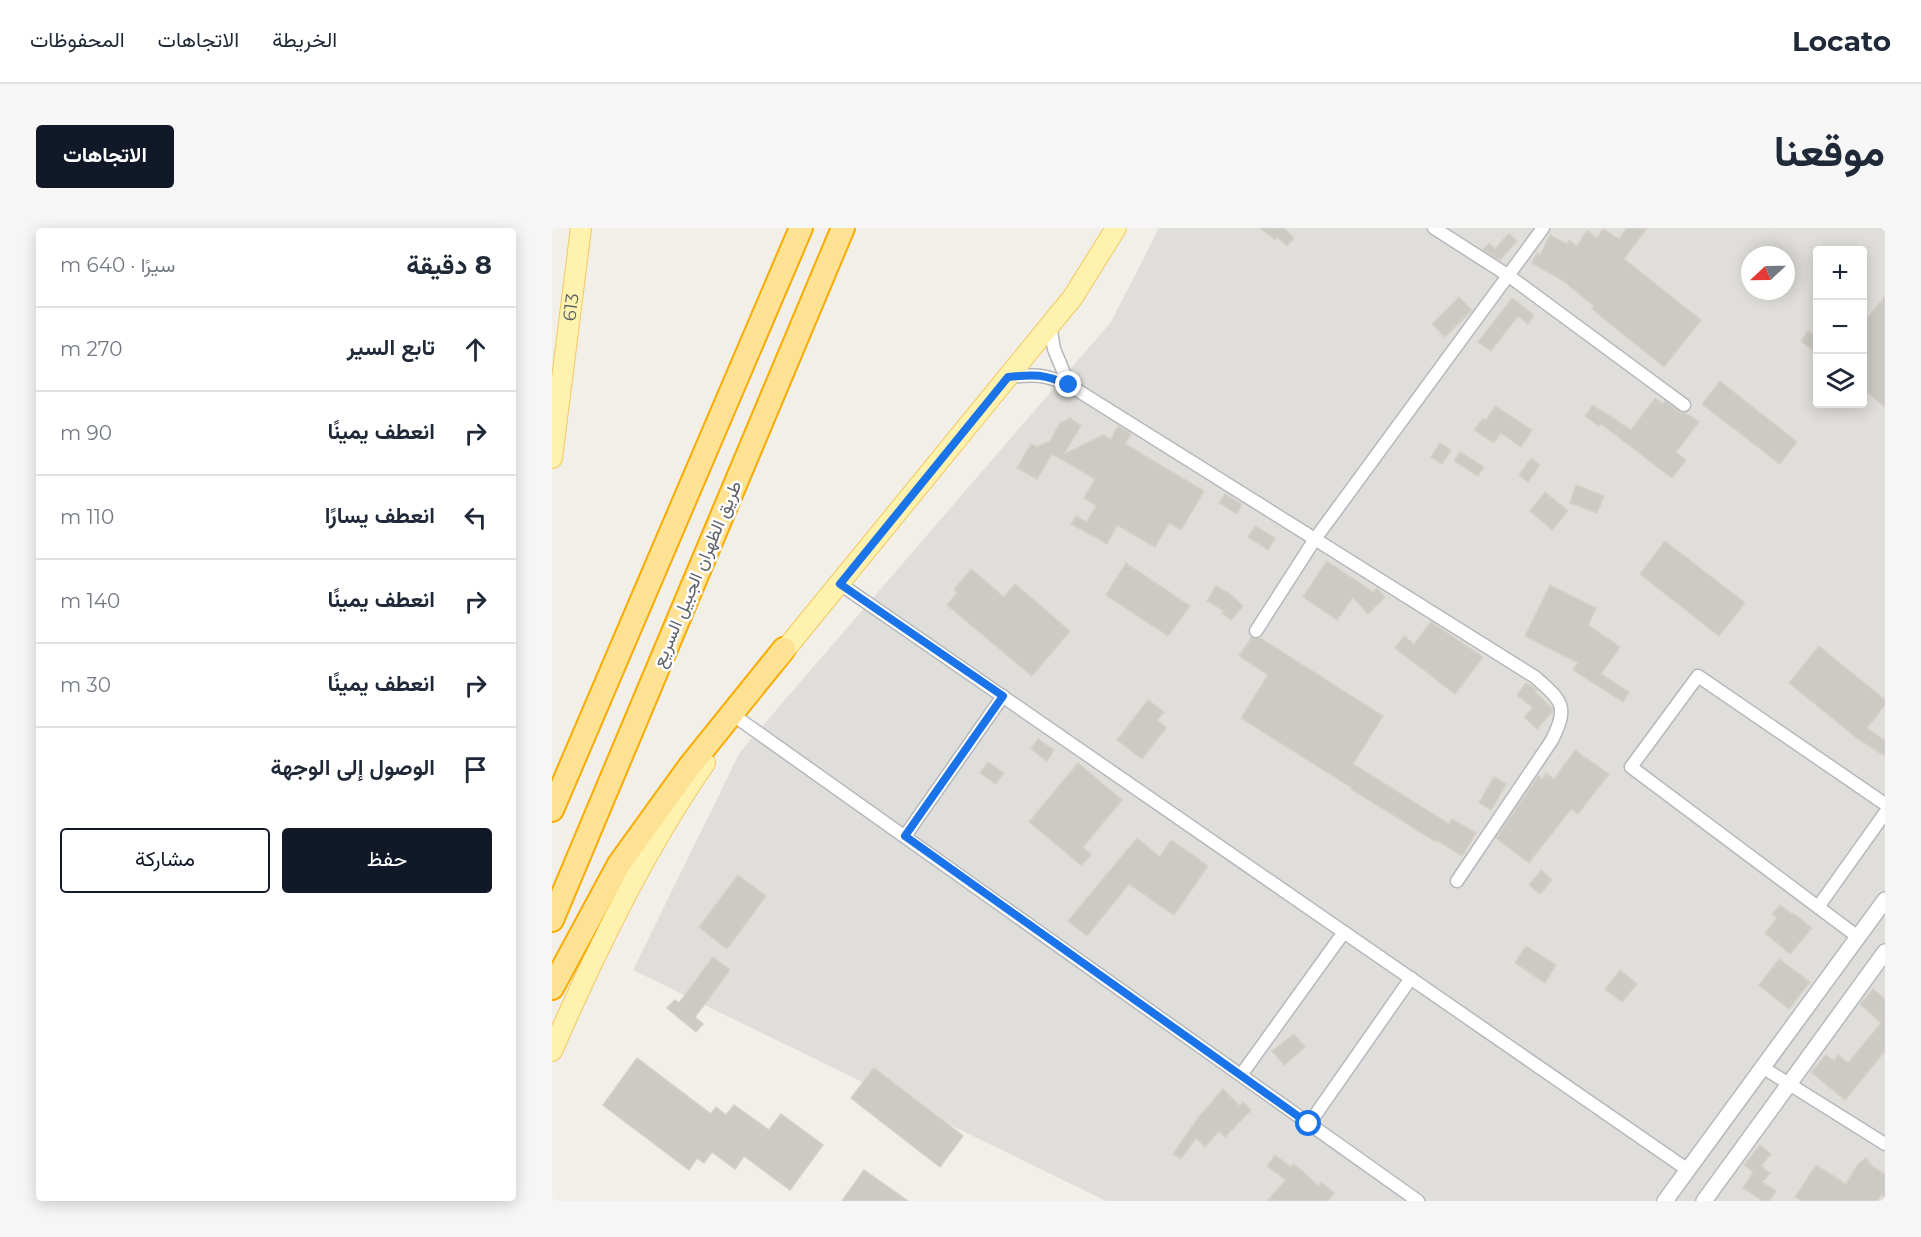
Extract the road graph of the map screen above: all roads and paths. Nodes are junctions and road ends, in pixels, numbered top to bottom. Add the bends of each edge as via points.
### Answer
1 (581, 228) edge
2 (801, 228) edge
3 (843, 228) edge
4 (1116, 228) edge
5 (1434, 228) edge
6 (1543, 228) edge
7 (1509, 276) junction
8 (1050, 325) junction
9 (1008, 377) junction
10 (1069, 385) junction
11 (556, 399) edge
12 (1684, 405) dead end
13 (552, 458) edge
14 (1315, 539) junction
15 (840, 584) junction
16 (1256, 631) dead end
17 (784, 649) junction
18 (1003, 696) junction
19 (736, 717) junction
20 (1885, 804) edge
21 (552, 810) edge
22 (1885, 813) edge
23 (905, 836) junction
24 (1456, 881) dead end
25 (1885, 900) edge
26 (1818, 907) junction
27 (552, 920) edge
28 (1344, 932) junction
29 (1858, 937) junction
30 (1885, 952) edge
31 (1411, 978) junction
32 (552, 988) edge
33 (552, 1052) edge
34 (1762, 1068) junction
35 (1241, 1075) junction
36 (1789, 1084) junction
37 (1309, 1124) junction
38 (1885, 1144) edge
39 (1688, 1170) junction
40 (1418, 1201) edge
41 (1665, 1201) edge
42 (1704, 1201) edge

1 - 11 main road, 613
2 - 21 highway
3 - 27 highway, طريق الظهران الجبيل السريع
4 - 8 main road via 1073,297
5 - 7 street
6 - 7 street
7 - 12 street
7 - 14 street
8 - 9 main road
8 - 10 street via 1054,349
9 - 10 street via 1048,376
9 - 15 main road
10 - 14 street
11 - 13 main road, 613
14 - 16 street
14 - 24 street via 1535,677 1562,706 1562,720 1552,740
15 - 17 main road
15 - 18 street
17 - 19 main road
17 - 32 highway via 689,767 619,864
18 - 23 street
18 - 28 street
19 - 23 street
19 - 33 main road via 656,841
20 - 26 street via 1698,676 1631,767
22 - 26 street
23 - 35 street
25 - 29 street
26 - 29 street
28 - 31 street
28 - 35 street
29 - 34 street
30 - 36 street
31 - 37 street
31 - 39 street
34 - 36 street
34 - 39 street
35 - 37 street
36 - 38 street
36 - 42 street
37 - 40 street
39 - 41 street

